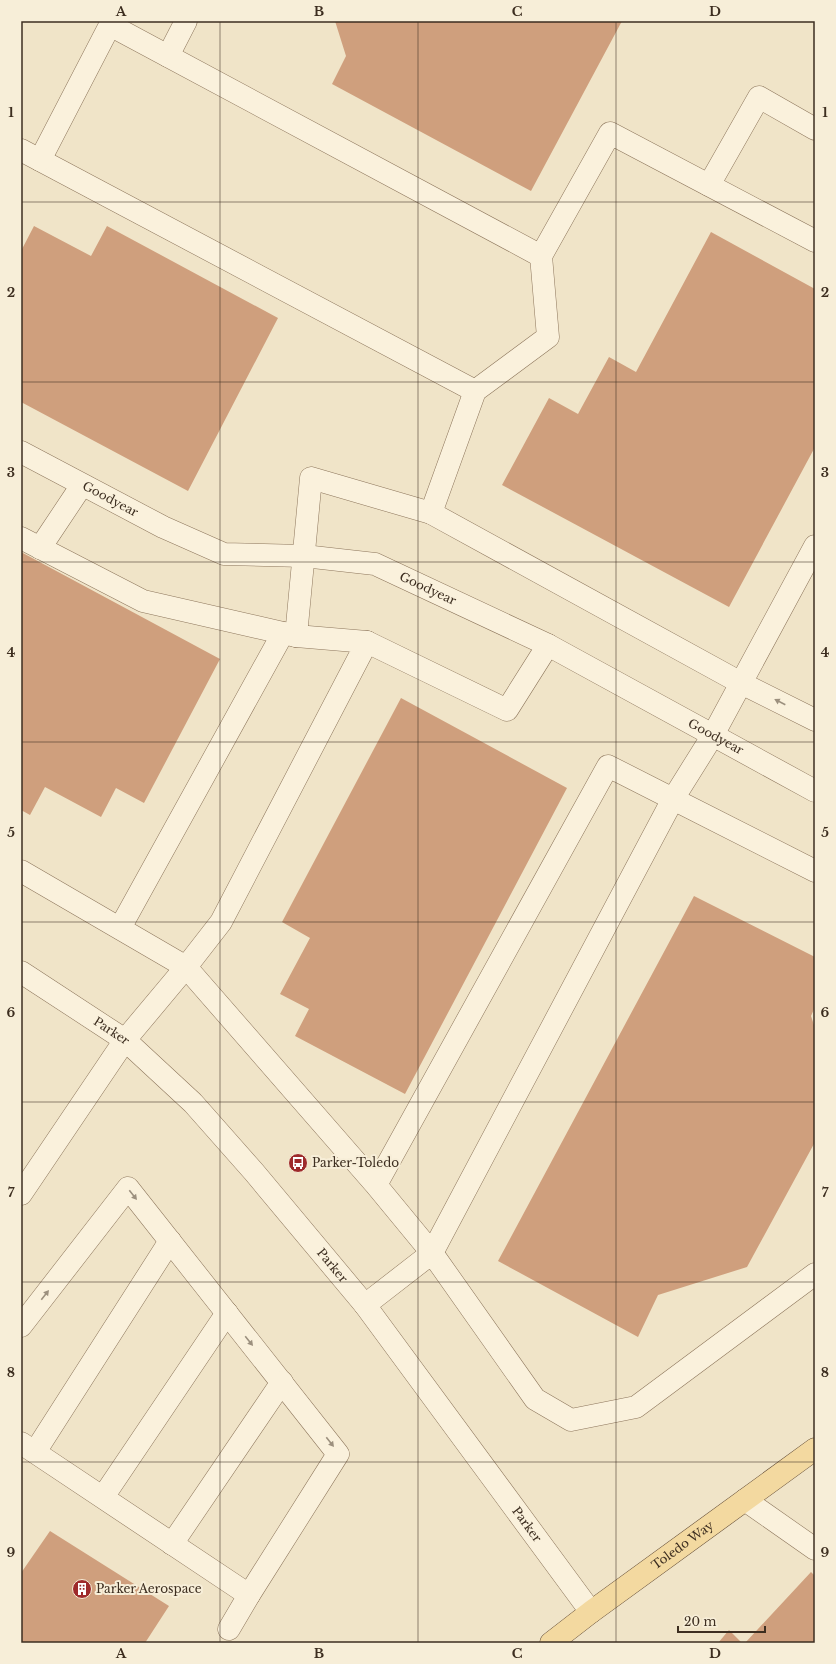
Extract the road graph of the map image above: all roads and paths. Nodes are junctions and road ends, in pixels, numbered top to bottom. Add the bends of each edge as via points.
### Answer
1 (186, 21) edge
2 (111, 23) edge
3 (168, 56) junction
4 (815, 129) edge
5 (21, 150) edge
6 (40, 160) junction
7 (709, 185) junction
8 (815, 241) edge
9 (541, 256) junction
10 (475, 391) junction
11 (21, 452) edge
12 (82, 485) junction
13 (431, 513) junction
14 (21, 538) edge
15 (815, 546) edge
16 (40, 548) junction
17 (304, 556) junction
18 (289, 635) junction
19 (367, 642) junction
20 (548, 645) junction
21 (741, 683) junction
22 (815, 720) edge
23 (713, 735) junction
24 (815, 791) edge
25 (673, 799) junction
26 (21, 871) edge
27 (815, 871) edge
28 (120, 928) junction
29 (186, 967) junction
30 (21, 972) edge
31 (125, 1040) junction
32 (376, 1185) junction
33 (21, 1194) edge
34 (170, 1242) junction
35 (432, 1252) junction
36 (815, 1274) edge
37 (365, 1305) junction
38 (227, 1313) junction
39 (21, 1326) edge
40 (282, 1382) junction
41 (28, 1447) edge
42 (815, 1449) edge
43 (103, 1497) junction
44 (745, 1500) junction
45 (172, 1544) junction
46 (815, 1549) edge
47 (249, 1595) junction
48 (591, 1612) junction
49 (229, 1629) dead end
50 (551, 1643) edge

1 - 3 street
2 - 3 street
2 - 6 street
3 - 9 street
4 - 7 street via 759,97
5 - 6 street
6 - 10 street
7 - 8 street
7 - 9 street via 610,133
9 - 10 street via 548,337
10 - 13 street
11 - 12 street, Goodyear
12 - 16 street
12 - 17 street, Goodyear via 163,527 224,554
13 - 17 street via 311,478
13 - 21 street
14 - 16 street
15 - 21 street
16 - 18 street via 143,602
17 - 18 street
17 - 20 street, Goodyear via 375,564
18 - 19 street
18 - 28 street
19 - 20 street via 507,710
19 - 29 street via 221,922
20 - 23 street, Goodyear
22 -> 21 street
21 - 23 street
23 - 24 street, Goodyear
23 - 25 street
25 - 27 street
25 - 32 street via 608,766
25 - 35 street
26 - 28 street
28 - 29 street
29 - 31 street
29 - 32 street
30 - 31 street, Parker
31 - 33 street
31 - 37 street, Parker via 193,1103
32 - 35 street
34 - 38 street
39 -> 34 street via 128,1188
34 - 41 street
35 - 36 street via 535,1399 572,1420 636,1407
35 - 37 street
37 - 48 street, Parker
38 -> 40 street
38 - 43 street
40 - 45 street
40 -> 47 street via 338,1454
41 - 43 street
42 - 44 main road, Toledo Way
43 - 45 street
44 - 46 street
44 - 48 main road, Toledo Way
45 - 47 street
47 - 49 street
48 - 50 main road, Toledo Way

